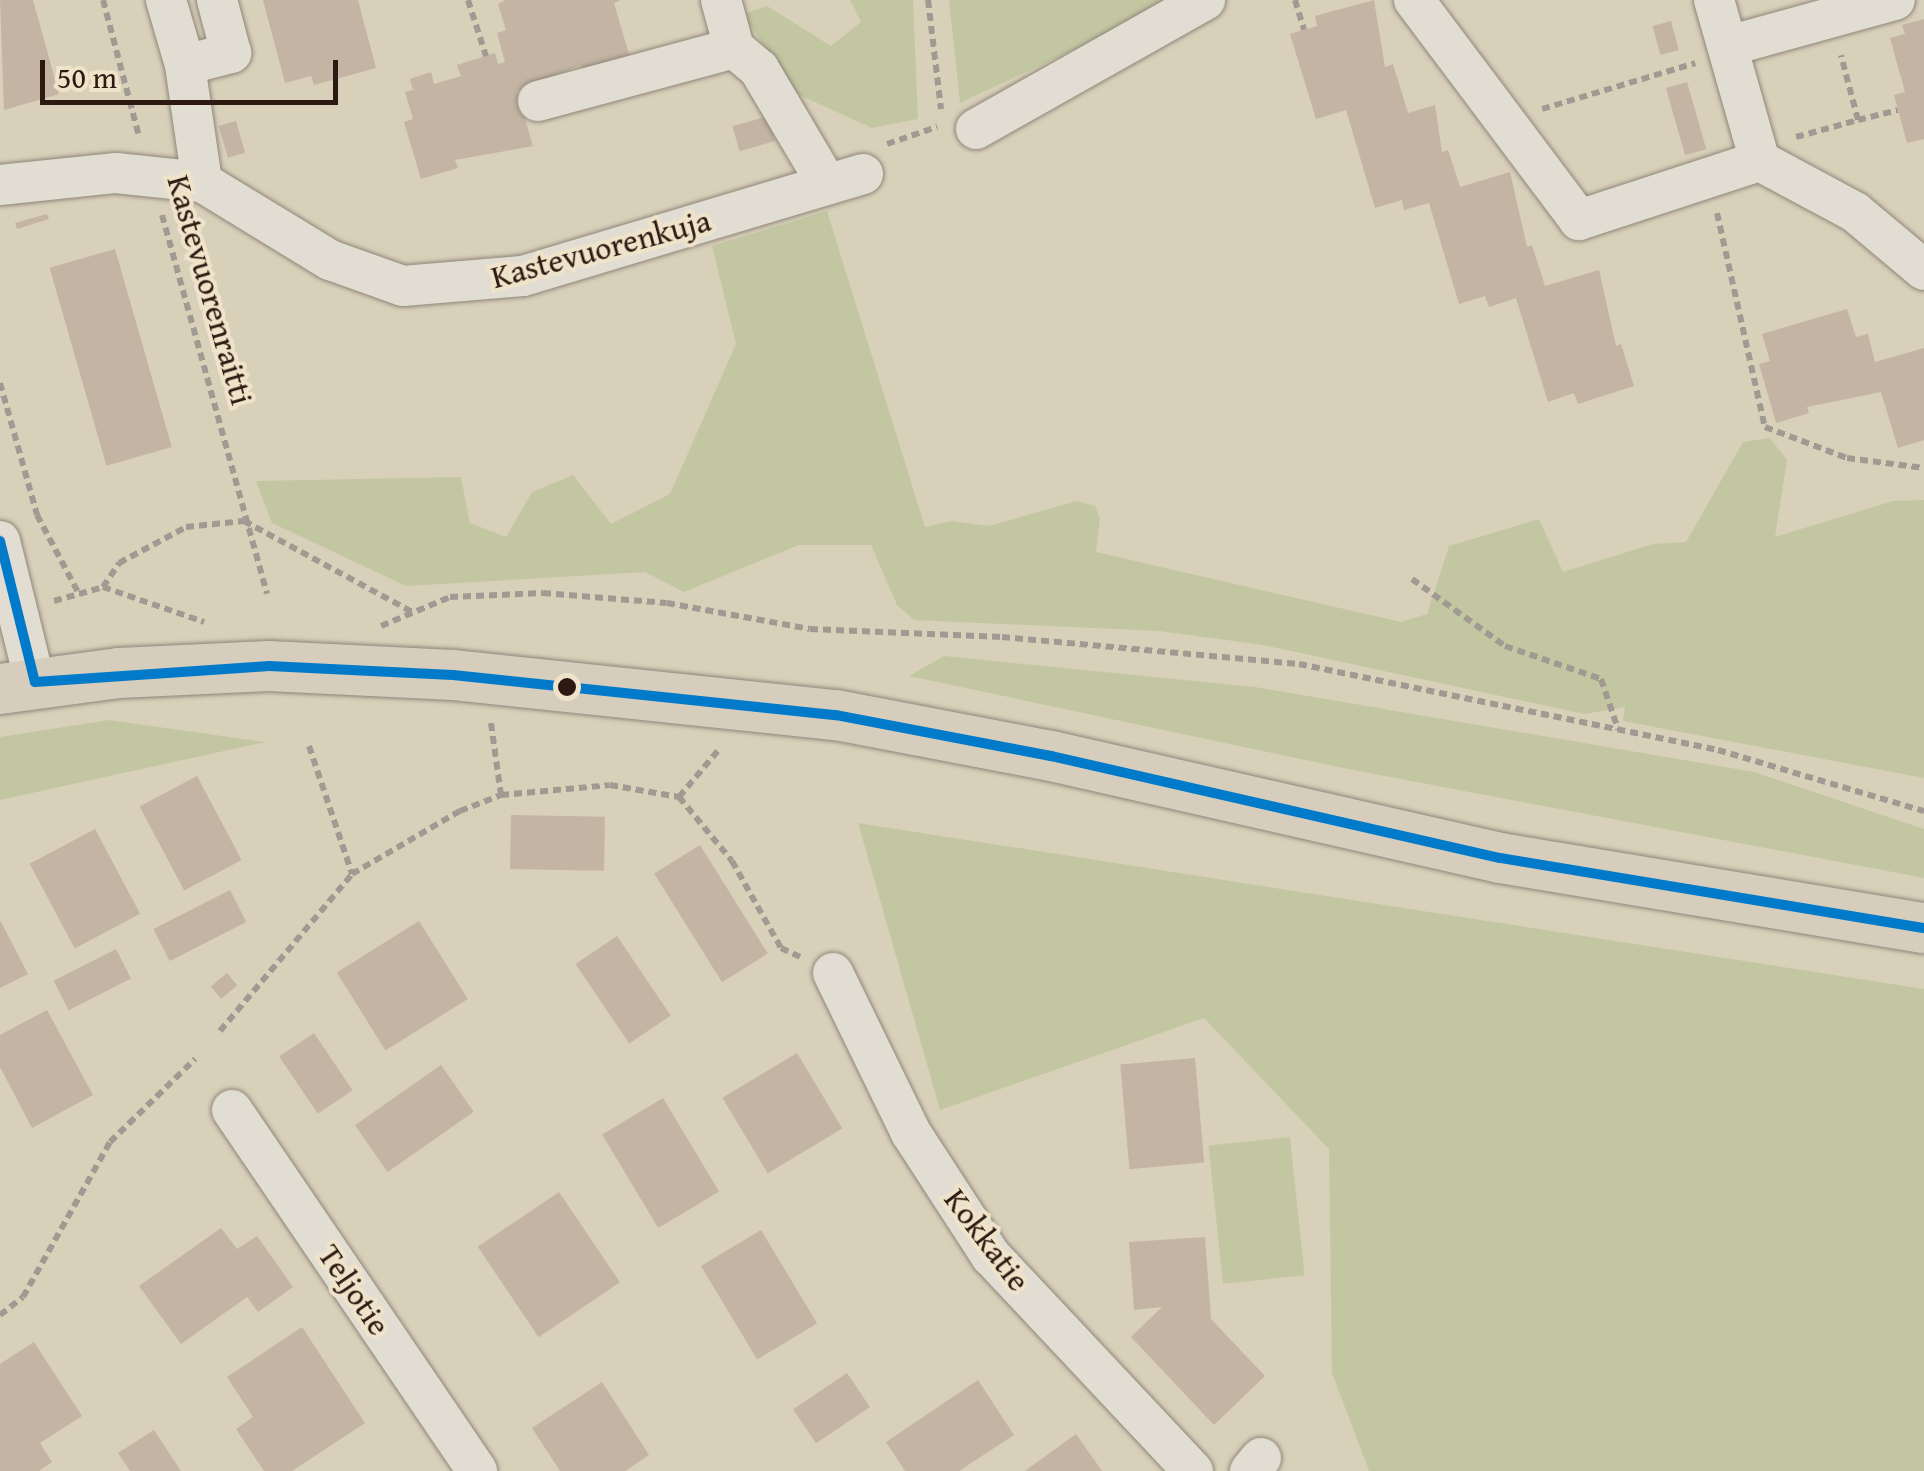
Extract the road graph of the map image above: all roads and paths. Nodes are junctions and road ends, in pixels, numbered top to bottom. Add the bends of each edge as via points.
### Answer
1 (103, 0) edge
2 (166, 0) edge
3 (217, 0) edge
4 (468, 0) edge
5 (721, 0) edge
6 (928, 0) edge
7 (1206, 0) edge
8 (1295, 0) edge
9 (1414, 0) edge
10 (1714, 0) edge
11 (1895, 0) edge
12 (1831, 18) junction
13 (1304, 30) dead end
14 (1728, 46) junction
15 (734, 48) junction
16 (486, 56) dead end
17 (185, 65) junction
18 (1665, 71) dead end
19 (538, 101) dead end
20 (1898, 110) dead end
21 (1858, 120) junction
22 (976, 129) dead end
23 (1758, 154) junction
24 (1533, 159) junction
25 (149, 174) junction
26 (837, 175) junction
27 (1709, 178) junction
28 (202, 182) junction
29 (0, 185) edge
30 (1924, 270) edge
31 (0, 383) edge
32 (1924, 468) edge
33 (244, 522) junction
34 (0, 541) edge
35 (1412, 579) dead end
36 (103, 587) junction
37 (79, 594) junction
38 (266, 594) dead end
39 (17, 612) junction
40 (413, 612) junction
41 (217, 626) dead end
42 (377, 627) dead end
43 (18, 686) edge
44 (491, 723) dead end
45 (1618, 730) junction
46 (309, 746) dead end
47 (501, 795) junction
48 (1924, 811) edge
49 (352, 874) junction
50 (1924, 928) edge
51 (833, 973) joint
52 (220, 1031) dead end
53 (196, 1059) dead end
54 (232, 1110) dead end
55 (0, 1315) edge
56 (477, 1471) edge
57 (1193, 1471) edge

1 - 25 path, Kastevuorenraitti
2 - 17 street
3 - 17 street via 232,53
4 - 16 path
5 - 15 street
6 - 26 path via 944,125
7 - 22 street
8 - 13 path
9 - 24 street
10 - 14 street
11 - 12 street
12 - 14 street
12 - 21 path
14 - 23 street
15 - 19 street
15 - 26 street via 760,69
17 - 28 street
18 - 24 path via 1542,104
20 - 21 path
21 - 23 path
23 - 27 street
23 - 30 street via 1855,212
24 - 27 street via 1580,220
25 - 28 street, Kastevuorenkuja
25 - 29 street, Kastevuorenkuja
25 - 33 path, Kastevuorenraitti via 230,446
26 - 28 street, Kastevuorenkuja via 523,276 403,286 330,260
27 - 32 path via 1765,427 1847,458
31 - 37 path via 37,515
33 - 36 path via 186,527 119,563
33 - 38 path, Kastevuorenraitti
33 - 40 path
34 - 39 street
35 - 45 path via 1504,646 1601,679
36 - 37 path
36 - 41 path
37 - 39 path
39 - 43 street
40 - 42 path
40 - 45 path via 450,597 543,593 667,603 810,629 1002,637 1298,664
43 - 50 main road via 269,666 621,690 836,715 1051,756 1500,858
44 - 47 path
45 - 48 path via 1718,750
46 - 49 path
47 - 49 path
47 - 51 path via 610,785 679,798 732,861 781,948
49 - 52 path
51 - 57 street, Kokkatie via 912,1133 990,1256
53 - 55 path via 110,1142 23,1296
54 - 56 street, Teljotie

